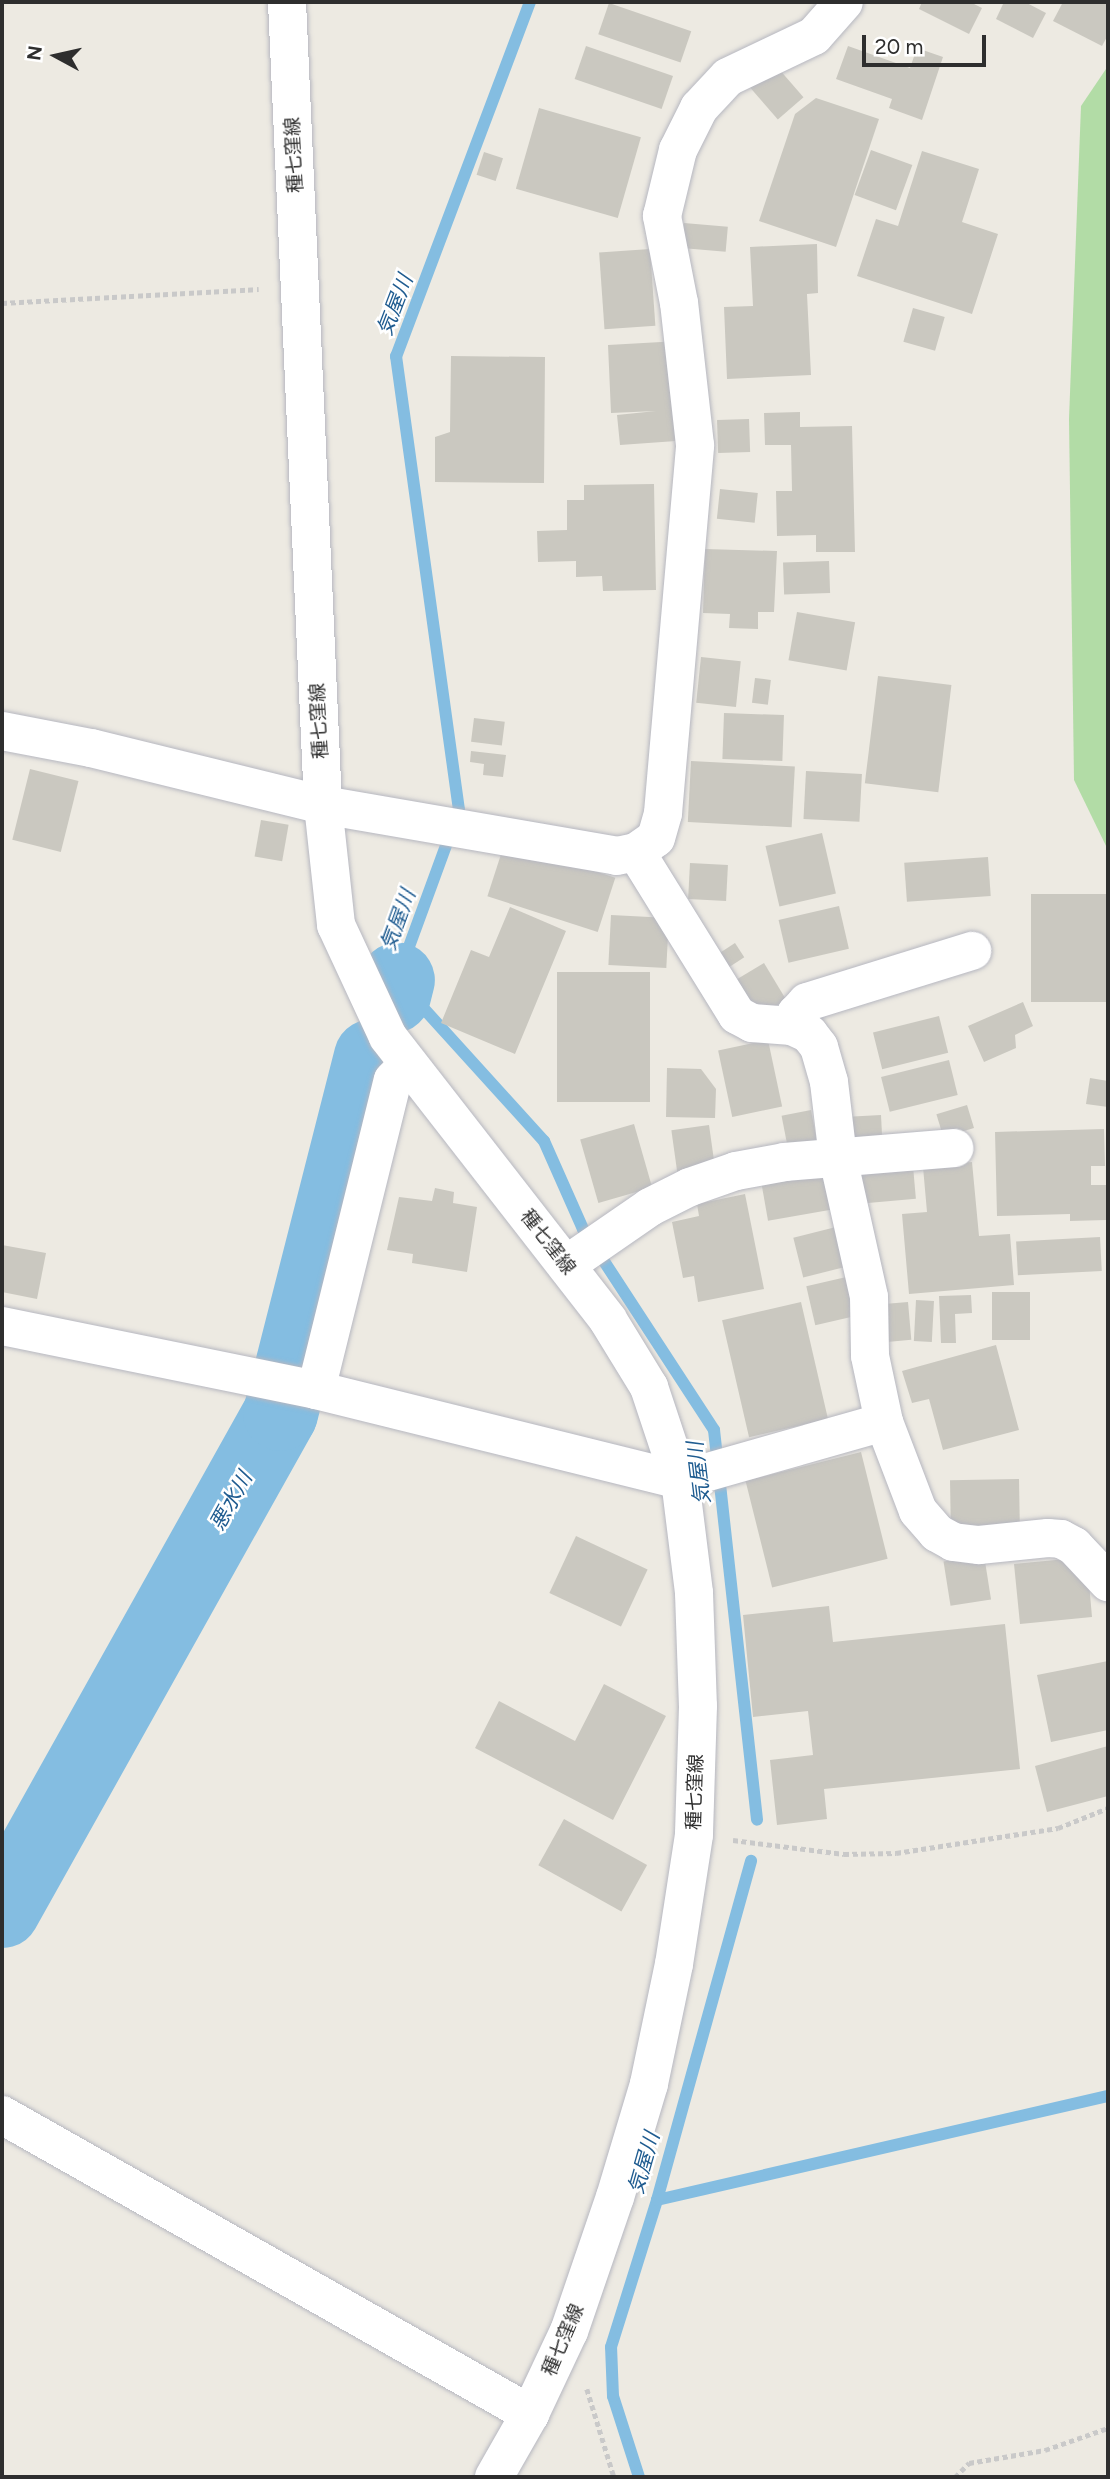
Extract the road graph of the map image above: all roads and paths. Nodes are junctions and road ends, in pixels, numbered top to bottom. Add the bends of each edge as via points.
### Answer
1 (287, 2) edge
2 (844, 2) edge
3 (300, 286) junction
4 (2, 303) edge
5 (2, 731) edge
6 (323, 806) junction
7 (636, 852) junction
8 (972, 951) dead end
9 (792, 1026) junction
10 (408, 1064) junction
11 (954, 1148) dead end
12 (838, 1158) junction
13 (584, 1251) junction
14 (2, 1326) edge
15 (296, 1386) junction
16 (884, 1422) junction
17 (711, 1472) junction
18 (1108, 1582) edge
19 (1108, 1808) edge
20 (694, 1835) junction
21 (2, 2115) edge
22 (569, 2331) junction
23 (530, 2414) junction
24 (1108, 2428) edge
25 (494, 2477) edge
26 (614, 2477) edge
27 (955, 2477) edge

1 - 3 street, 種七窪線
2 - 7 street via 814,36 728,77 699,108 678,150 665,202 662,216 679,303 695,445 663,813 656,838
3 - 4 path
3 - 6 street, 種七窪線
5 - 6 street via 91,748
6 - 7 street via 617,856
6 - 10 street, 種七窪線 via 336,925 387,1037
7 - 9 street via 737,1015 752,1023
8 - 9 street via 807,1002
9 - 12 street via 809,1034 819,1046 829,1082
10 - 13 street, 種七窪線
10 - 15 street via 393,1080
11 - 12 street
12 - 13 street via 785,1163 690,1187 650,1207
12 - 16 street via 869,1297 870,1356
13 - 17 street, 種七窪線 via 608,1320 649,1387
14 - 15 street
15 - 17 street
16 - 17 street
16 - 18 street via 918,1511 937,1533 953,1542 979,1545 1061,1539 1074,1546
17 - 20 street, 種七窪線 via 694,1593 698,1706
19 - 20 path via 1058,1828 896,1853 844,1854
20 - 22 street, 種七窪線 via 649,2084
21 - 23 street
22 - 23 street, 種七窪線
22 - 26 path
23 - 25 street, 種七窪線
24 - 27 path via 1045,2450 969,2463

